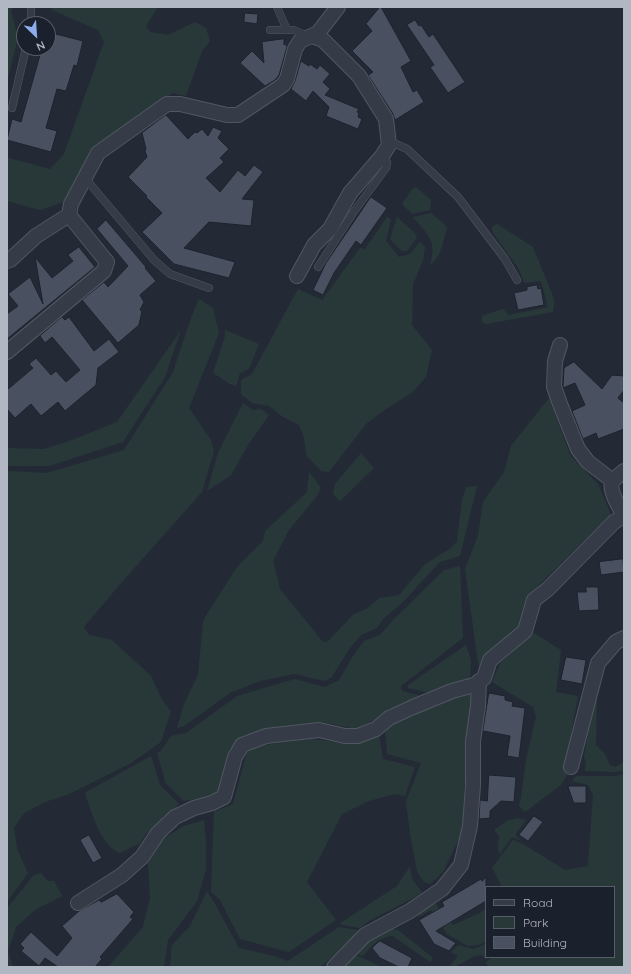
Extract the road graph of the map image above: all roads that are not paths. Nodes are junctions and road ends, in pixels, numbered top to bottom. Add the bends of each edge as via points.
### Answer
1 (277, 7) edge
2 (338, 7) edge
3 (270, 30) dead end
4 (287, 30) junction
5 (311, 36) junction
6 (24, 56) edge
7 (12, 108) dead end
8 (389, 140) junction
9 (382, 156) junction
10 (85, 178) junction
11 (69, 215) junction
12 (7, 261) edge
13 (318, 267) dead end
14 (297, 276) dead end
15 (517, 280) dead end
16 (209, 288) dead end
17 (560, 345) dead end
18 (7, 352) edge
19 (624, 472) edge
20 (613, 481) junction
21 (624, 516) edge
22 (624, 638) edge
23 (479, 681) junction
24 (572, 767) dead end
25 (78, 903) dead end
26 (334, 967) edge

1 - 4 lane
2 - 5 street via 318,33
3 - 4 lane
4 - 5 lane
5 - 8 street via 323,40 359,76 386,119
5 - 10 street via 300,41 295,49 283,85 238,115 167,104 98,153
6 - 7 lane
8 - 9 street via 389,145
8 - 15 lane via 407,149 458,197 505,259
9 - 13 lane via 387,162 386,168
9 - 14 street via 350,193 330,229 314,245
10 - 11 street via 71,204
10 - 16 lane via 162,267 170,274
11 - 12 street via 36,236
11 - 18 street via 107,262 104,271
17 - 20 street via 555,361 554,386 560,404 578,449 588,462
19 - 20 street
20 - 21 street via 616,502
21 - 23 street via 614,522 534,600 525,631 490,660 484,678
22 - 24 street via 616,642 598,663
23 - 25 street via 413,707 389,718 376,729 358,736 319,730 266,736 242,745 235,757 224,797 176,817 158,833 142,857 122,875
23 - 26 street via 473,741 470,826 461,865 442,889 410,911 365,935

